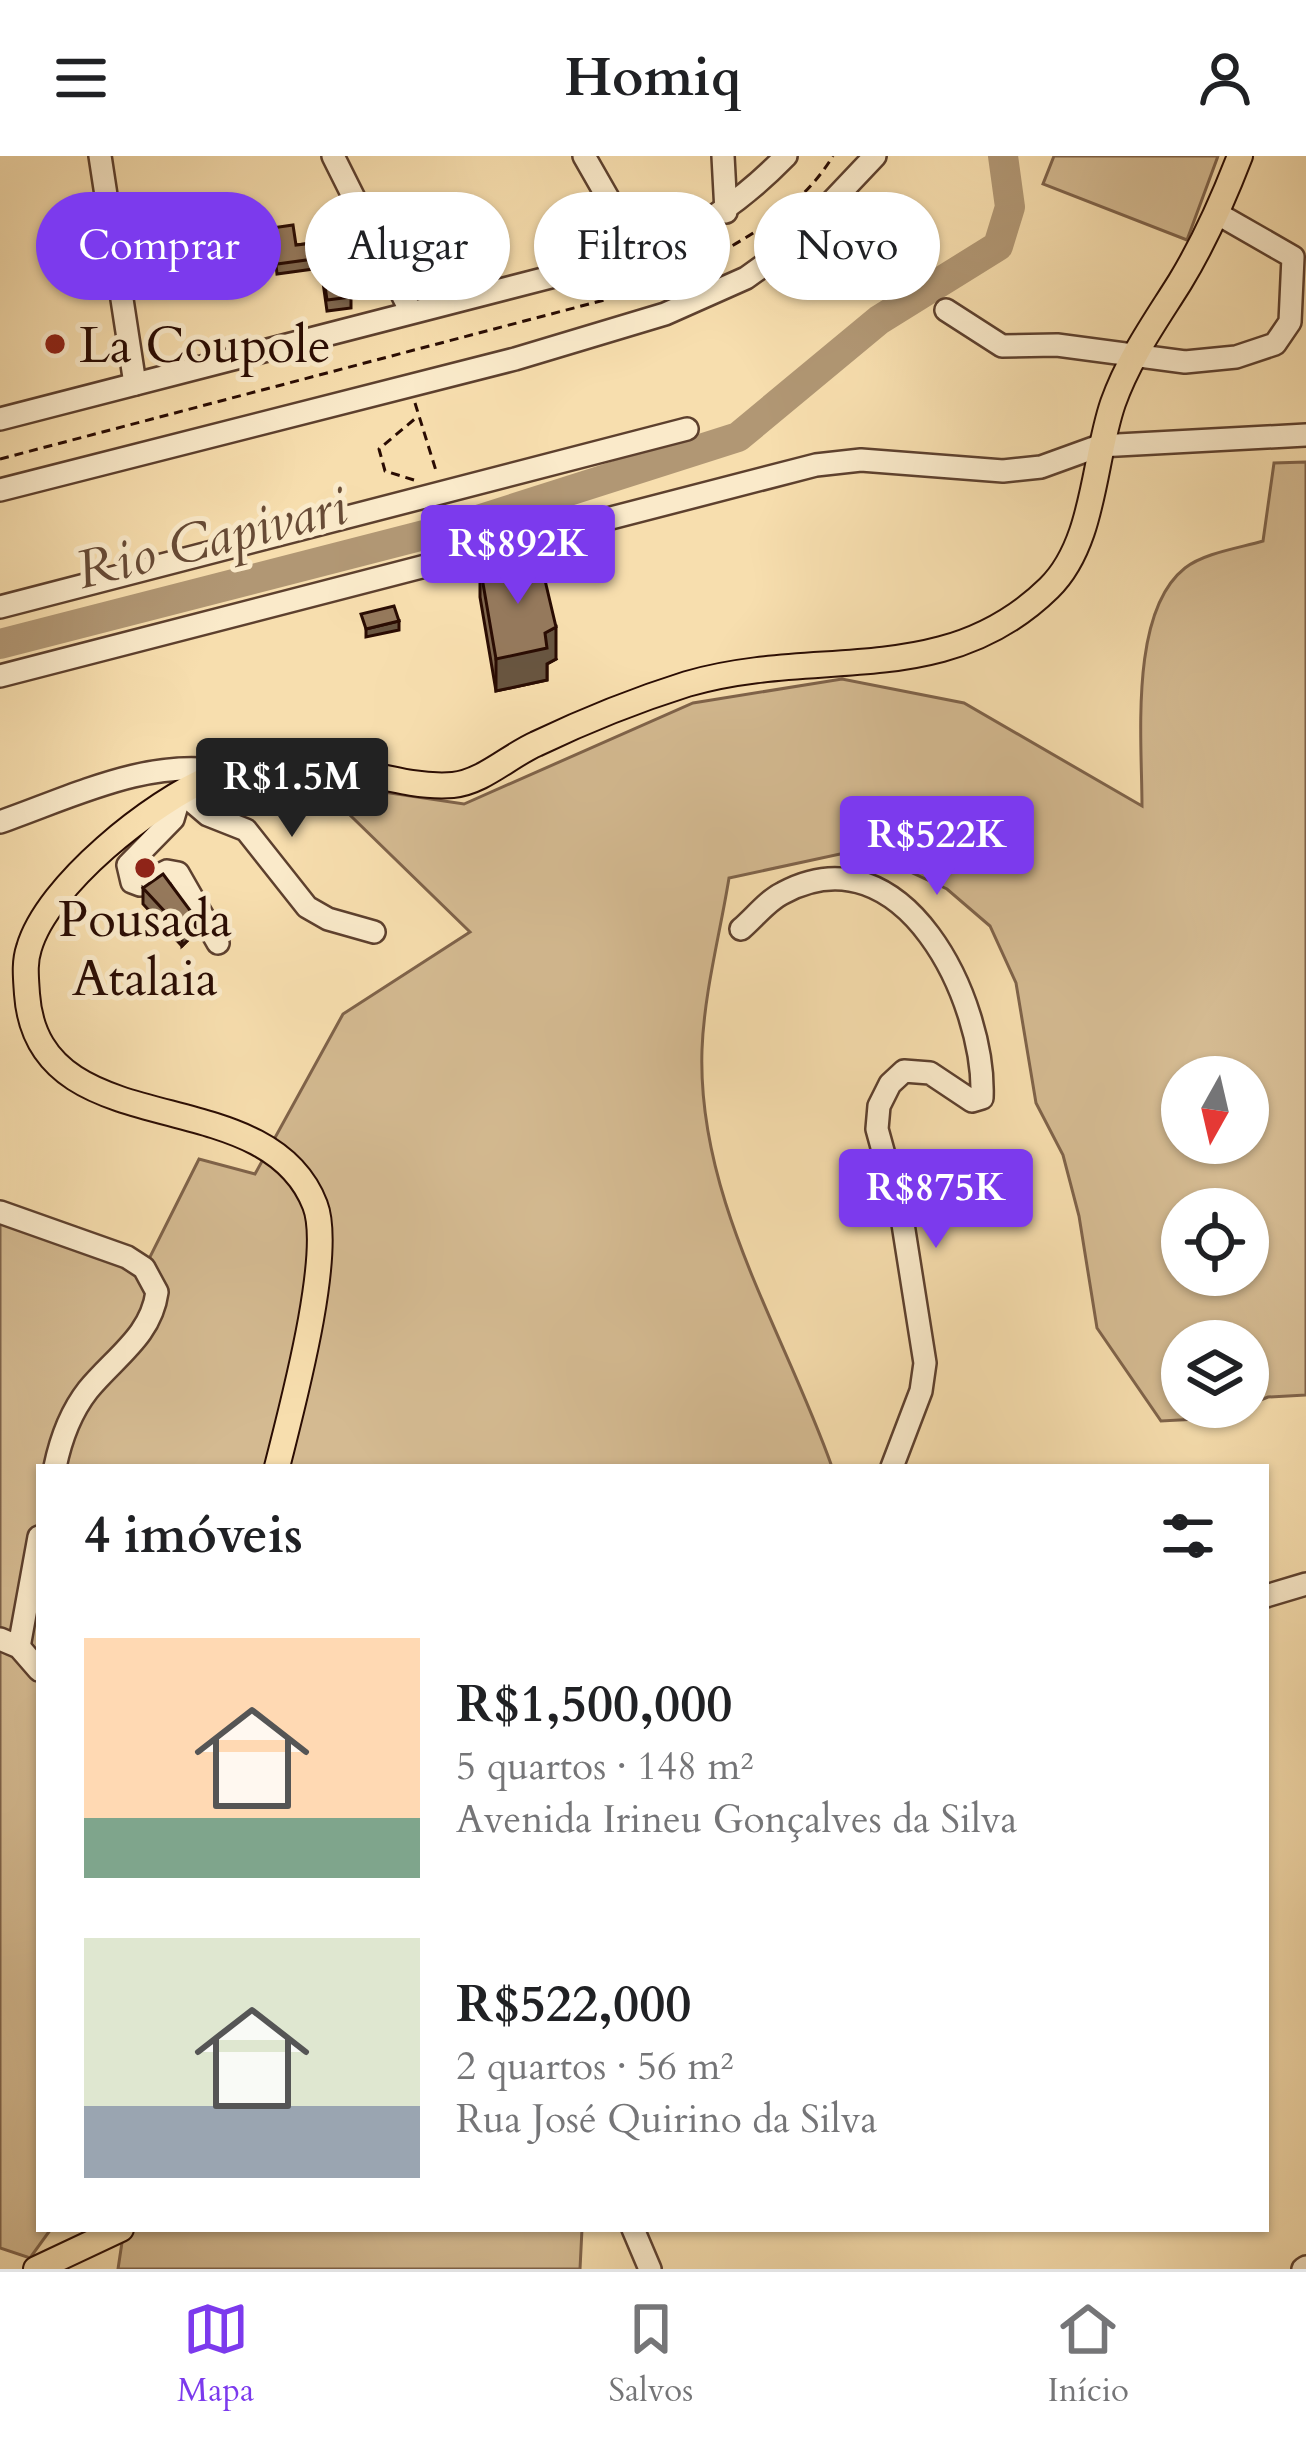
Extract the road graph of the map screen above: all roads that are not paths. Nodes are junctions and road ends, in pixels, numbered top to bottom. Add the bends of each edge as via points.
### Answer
1 (100, 156) edge
2 (333, 156) edge
3 (584, 156) edge
4 (723, 156) edge
5 (875, 156) edge
6 (1240, 156) edge
7 (783, 157) edge
8 (605, 192) edge
9 (725, 192) edge
10 (730, 208) edge
11 (1218, 214) junction
12 (534, 281) edge
13 (946, 310) dead end
14 (411, 312) junction
15 (1132, 358) junction
16 (135, 384) junction
17 (0, 419) edge
18 (686, 429) dead end
19 (1306, 434) edge
20 (1099, 446) junction
21 (0, 490) edge
22 (0, 607) edge
23 (0, 676) edge
24 (226, 772) junction
25 (182, 792) junction
26 (0, 822) edge
27 (741, 929) dead end
28 (374, 932) dead end
29 (218, 943) dead end
30 (0, 1212) edge
31 (56, 1464) edge
32 (278, 1464) edge
33 (893, 1464) edge
34 (36, 1548) edge
35 (1306, 1584) edge
36 (1269, 1595) edge
37 (9, 1643) edge
38 (36, 1667) edge
39 (115, 2232) edge
40 (634, 2232) edge
41 (36, 2269) edge
42 (650, 2269) edge

1 - 16 street
2 - 14 street
3 - 8 street
4 - 9 street
5 - 21 street via 837,202 746,278 665,314
6 - 11 main road
7 - 10 street
11 - 15 main road
11 - 15 street via 1293,256 1290,322 1275,344 1236,357
12 - 14 street
13 - 15 street via 1002,346 1058,345
14 - 16 street
15 - 20 main road
16 - 17 street
18 - 22 street
19 - 20 street
20 - 23 street via 1003,471 861,460 816,465
20 - 24 main road via 1079,537 1060,572 1009,619 967,643 910,659 800,663 686,685 456,784 305,764
24 - 25 main road
24 - 26 street via 163,768
25 - 28 street via 198,809 246,830 307,907
25 - 29 street via 173,819 128,872 140,885 178,873
25 - 32 main road via 126,831 47,910 30,942 26,980 33,1027 57,1066 117,1101 240,1132 274,1152 314,1202 321,1264
27 - 33 street via 782,893 814,883 873,889 905,905 936,939 962,989 982,1098 972,1101 930,1073 904,1072 879,1106 877,1129 903,1224 925,1363
30 - 31 street via 127,1257 157,1292 144,1331 68,1422
34 - 37 street
35 - 36 street
37 - 38 street
39 - 41 main road
40 - 42 street

